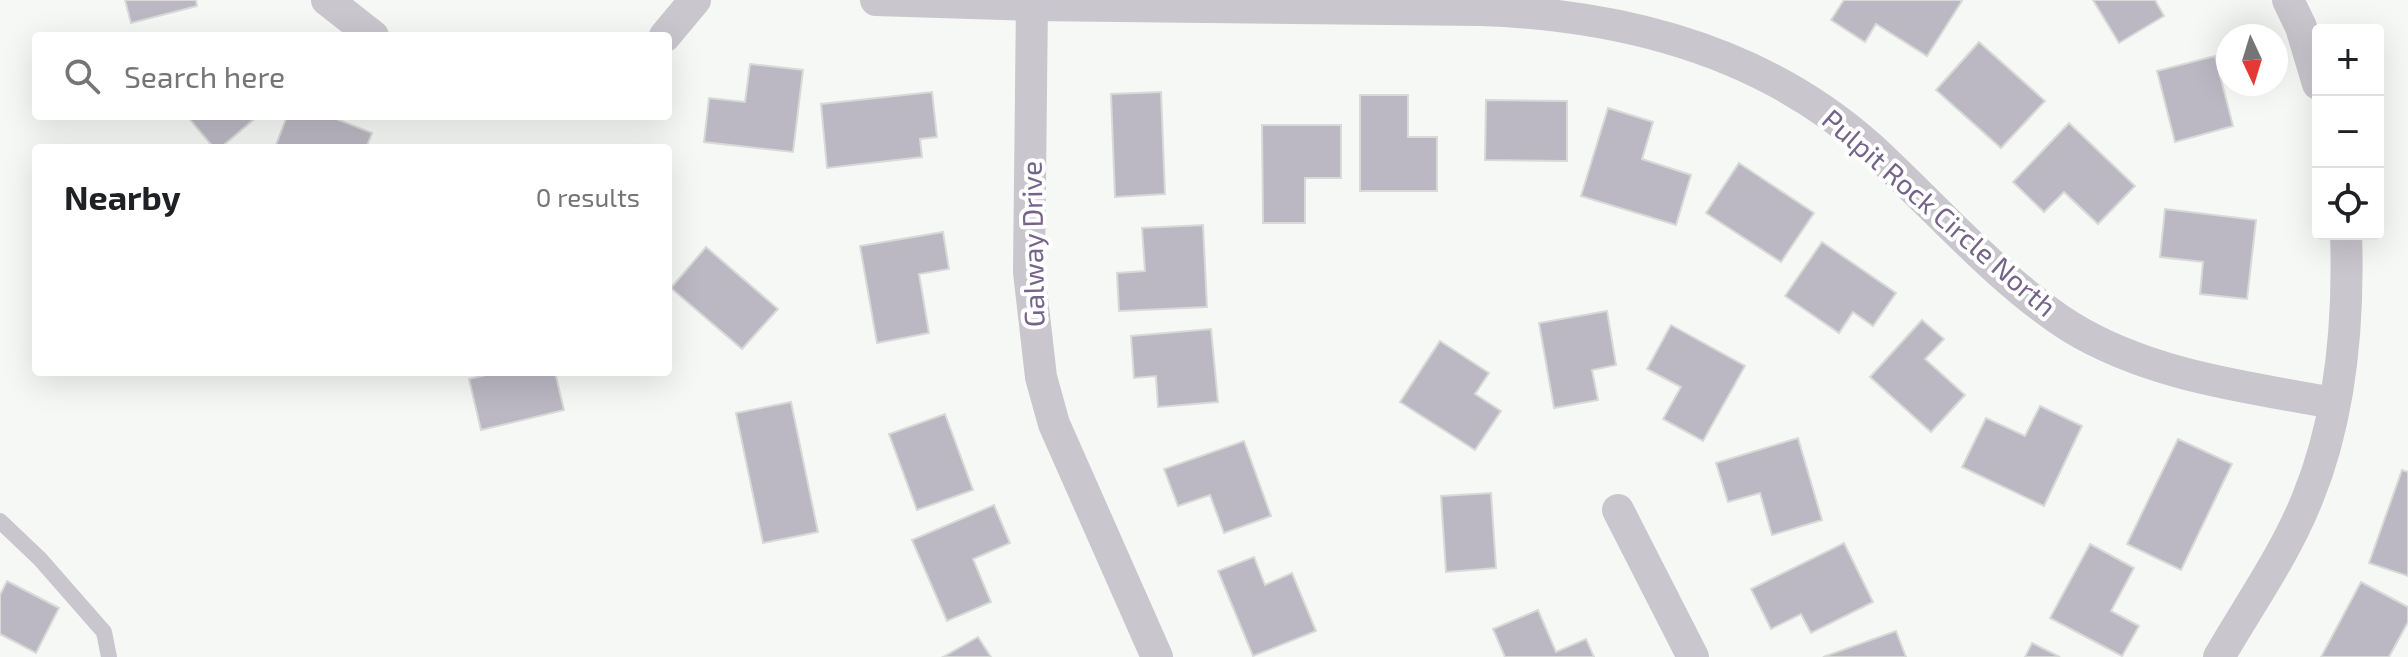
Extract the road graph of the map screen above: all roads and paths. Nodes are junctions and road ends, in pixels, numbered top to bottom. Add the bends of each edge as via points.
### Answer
1 (327, 0) edge
2 (695, 0) edge
3 (876, 0) edge
4 (2288, 0) edge
5 (1032, 3) edge
6 (368, 32) edge
7 (668, 32) edge
8 (2312, 64) edge
9 (2346, 240) edge
10 (2334, 403) junction
11 (1618, 510) dead end
12 (0, 521) edge
13 (109, 657) edge
14 (1157, 657) edge
15 (1693, 657) edge
16 (2219, 657) edge

1 - 6 street
2 - 7 street
3 - 5 street, Pulpit Rock Circle North
4 - 8 street
5 - 10 street, Pulpit Rock Circle North via 1549,12 1612,21 1677,40 1776,82 1837,120 2069,326 2166,368
5 - 14 street, Galway Drive via 1029,272 1041,377 1054,424
9 - 10 street via 2345,317
10 - 16 street via 2308,496
11 - 15 street
12 - 13 lane via 104,632

